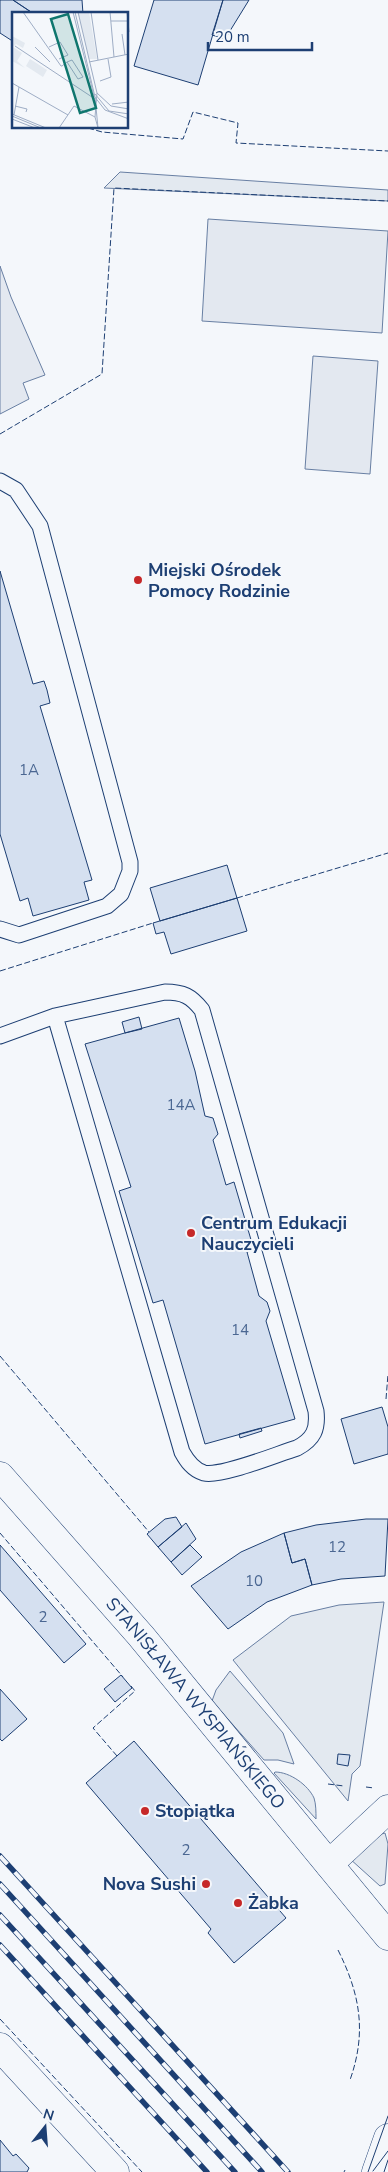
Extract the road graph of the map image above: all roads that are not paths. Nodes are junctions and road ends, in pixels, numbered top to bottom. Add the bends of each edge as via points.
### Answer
1 (0, 481) edge
2 (0, 928) edge
3 (55, 1016) junction
4 (0, 1036) edge
5 (0, 1476) edge
6 (388, 1809) edge
7 (329, 1864) junction
8 (388, 1936) edge
9 (0, 2047) edge
10 (388, 2138) edge
11 (115, 2172) edge
12 (376, 2172) edge

1 - 2 lane via 16,490 40,526 130,862 121,894 107,906 19,935
3 - 3 lane via 186,1458 190,1465 203,1473 218,1473 298,1448 315,1433 316,1411 202,1010 193,998 180,992 165,992
3 - 4 lane
5 - 7 street, STANISŁAWA WYSPIAŃSKIEGO via 141,1636
6 - 7 street
7 - 8 street, STANISŁAWA WYSPIAŃSKIEGO
9 - 11 street
10 - 12 street

